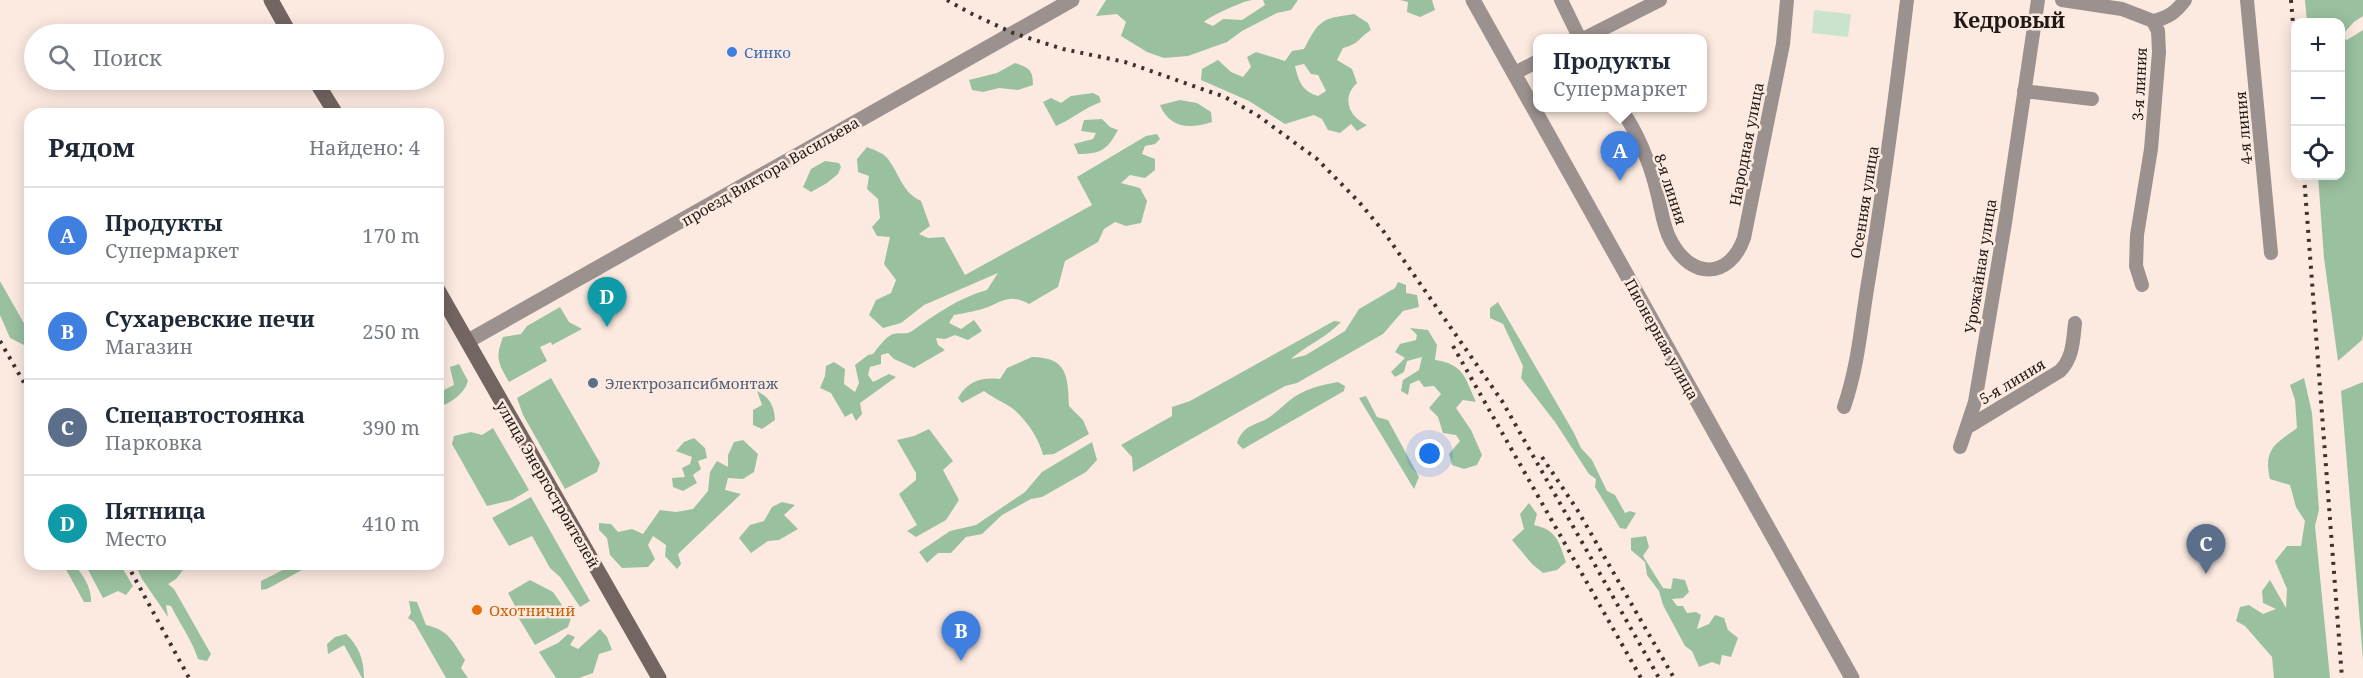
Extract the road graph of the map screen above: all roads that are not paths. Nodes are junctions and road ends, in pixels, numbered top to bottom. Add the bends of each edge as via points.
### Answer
1 (272, 0) edge
2 (1072, 0) edge
3 (1473, 0) edge
4 (1561, 0) edge
5 (1659, 0) edge
6 (1787, 0) edge
7 (1907, 0) edge
8 (2038, 0) edge
9 (2062, 0) edge
10 (2185, 0) edge
11 (2247, 0) edge
12 (2153, 21) junction
13 (285, 24) edge
14 (1579, 34) edge
15 (1592, 34) edge
16 (1533, 64) edge
17 (1515, 73) junction
18 (321, 90) edge
19 (2024, 90) junction
20 (2092, 99) dead end
21 (1533, 105) edge
22 (332, 108) edge
23 (1537, 112) edge
24 (1623, 112) edge
25 (2271, 253) dead end
26 (1704, 270) joint
27 (2142, 285) dead end
28 (444, 300) edge
29 (2075, 323) dead end
30 (468, 341) junction
31 (1844, 407) dead end
32 (1968, 427) junction
33 (1960, 447) dead end
34 (659, 678) edge
35 (1852, 678) edge

1 - 13 main road
2 - 30 street, проезд Виктора Васильева
3 - 17 street, Пионерная улица
4 - 14 street
5 - 15 street
6 - 26 street, Народная улица via 1781,55 1744,238 1739,253 1729,264 1717,270
7 - 31 street, Осенняя улица via 1858,356
8 - 19 street, Урожайная улица
9 - 12 street via 2122,9
10 - 12 street via 2166,18
11 - 25 street, 4-я линия
12 - 27 street, 3-я линия via 2158,31 2159,52 2151,149 2137,235 2136,266
16 - 17 street
17 - 21 street, Пионерная улица
18 - 22 main road
19 - 20 street
19 - 32 street, Урожайная улица via 2005,223
23 - 35 street, Пионерная улица
24 - 26 street, 8-я линия via 1654,178 1670,239 1679,254
28 - 30 main road, улица Энергостроителей
29 - 32 street, 5-я линия via 2067,364 2060,371
30 - 34 main road, улица Энергостроителей
32 - 33 street, Урожайная улица

